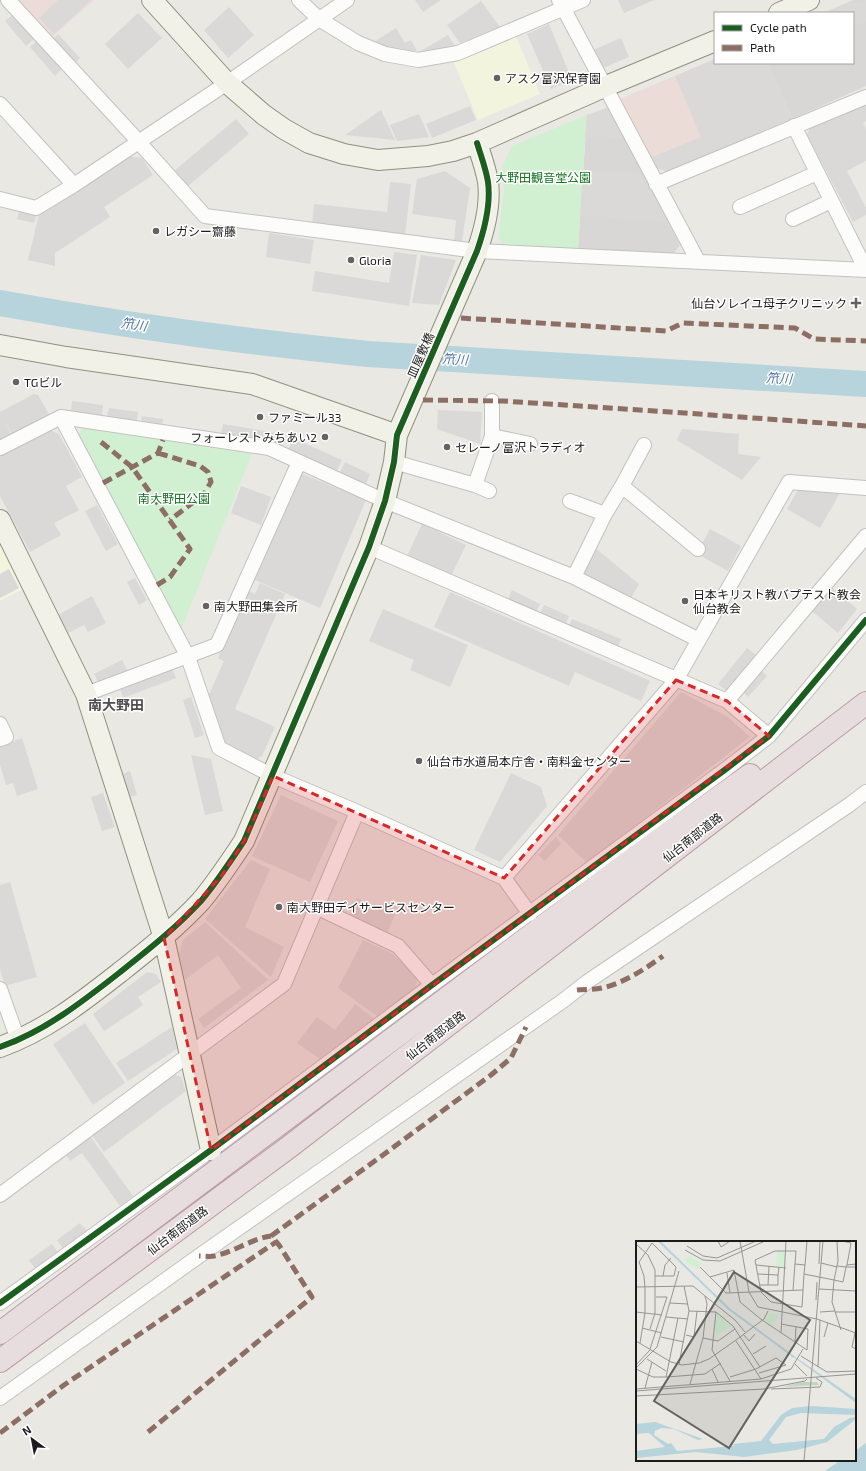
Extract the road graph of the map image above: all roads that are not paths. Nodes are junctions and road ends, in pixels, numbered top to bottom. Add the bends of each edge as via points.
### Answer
1 (8, 0) edge
2 (152, 0) edge
3 (299, 0) edge
4 (347, 0) edge
5 (583, 0) edge
6 (809, 0) edge
7 (561, 4) edge
8 (781, 12) edge
9 (319, 19) junction
10 (714, 42) edge
11 (227, 83) junction
12 (604, 87) junction
13 (866, 97) edge
14 (2, 111) edge
15 (794, 126) junction
16 (139, 142) junction
17 (477, 143) junction
18 (817, 173) junction
19 (656, 184) junction
20 (74, 185) junction
21 (0, 199) edge
22 (831, 201) junction
23 (740, 207) dead end
24 (794, 219) dead end
25 (477, 252) junction
26 (698, 261) junction
27 (866, 270) edge
28 (0, 345) edge
29 (492, 401) dead end
30 (61, 417) junction
31 (397, 435) junction
32 (492, 436) junction
33 (530, 444) dead end
34 (644, 445) dead end
35 (0, 448) edge
36 (300, 462) junction
37 (394, 462) junction
38 (475, 485) junction
39 (622, 486) junction
40 (866, 488) edge
41 (489, 491) dead end
42 (385, 500) junction
43 (570, 501) dead end
44 (605, 514) junction
45 (0, 520) edge
46 (866, 536) edge
47 (369, 547) junction
48 (698, 549) dead end
49 (574, 577) junction
50 (866, 620) edge
51 (699, 640) junction
52 (188, 656) junction
53 (676, 680) junction
54 (866, 691) edge
55 (86, 694) junction
56 (728, 701) junction
57 (866, 703) edge
58 (0, 724) edge
59 (768, 736) junction
60 (0, 739) edge
61 (273, 776) junction
62 (866, 792) edge
63 (357, 812) junction
64 (504, 878) junction
65 (316, 907) junction
66 (530, 914) junction
67 (164, 938) junction
68 (432, 985) junction
69 (0, 989) edge
70 (9, 1044) edge
71 (190, 1054) junction
72 (211, 1150) junction
73 (0, 1195) edge
74 (0, 1303) edge
75 (0, 1333) edge
76 (0, 1361) edge
77 (0, 1398) edge

1 - 16 street
2 - 11 street
3 - 9 street
4 - 9 street
5 - 7 street
6 - 8 street
7 - 9 street via 458,53 418,60 385,54 358,43
7 - 12 street
9 - 11 street
10 - 12 street
11 - 16 street
11 - 17 street via 284,129 309,143 344,154 378,160 428,156
12 - 17 street
12 - 19 street
13 - 15 street
14 - 20 street
15 - 18 street
15 - 19 street
16 - 20 street
16 - 25 street via 205,216
17 - 25 street, 皿屋敷橋 via 488,184 484,231
18 - 22 street
18 - 23 street
19 - 26 street
20 - 21 street via 36,208
22 - 24 street
22 - 27 street
25 - 26 street
25 - 31 street, 皿屋敷橋
26 - 27 street
28 - 31 street via 252,384
29 - 32 street
30 - 35 street
30 - 36 street via 269,448
30 - 52 street
31 - 37 street, 皿屋敷橋
32 - 33 street
32 - 38 street
34 - 39 street
36 - 42 street
36 - 52 street via 217,645
37 - 38 street
37 - 42 street, 皿屋敷橋
38 - 41 street
39 - 44 street
39 - 48 street
40 - 51 street via 789,482
42 - 47 street, 皿屋敷橋
42 - 49 street
43 - 44 street
44 - 49 street
45 - 55 street
46 - 56 street
47 - 53 street
47 - 61 street, 皿屋敷橋
49 - 51 street
50 - 59 street
51 - 53 street
52 - 55 street
52 - 61 street via 219,748
53 - 56 street
53 - 64 street
54 - 75 highway, 仙台南部道路 via 637,856
55 - 67 street
56 - 59 street
57 - 76 highway, 仙台南部道路 via 289,1147
58 - 60 street via 6,737
59 - 66 street
61 - 63 street
61 - 67 street, 皿屋敷橋 via 244,841 222,875
62 - 77 street via 587,982
63 - 64 street
63 - 65 street
64 - 66 street
65 - 68 street via 398,946
65 - 71 street via 284,984
66 - 68 street
67 - 70 street, 皿屋敷橋 via 91,995 44,1027
67 - 71 street
68 - 72 street
69 - 70 street
71 - 72 street
71 - 73 street
72 - 74 street

